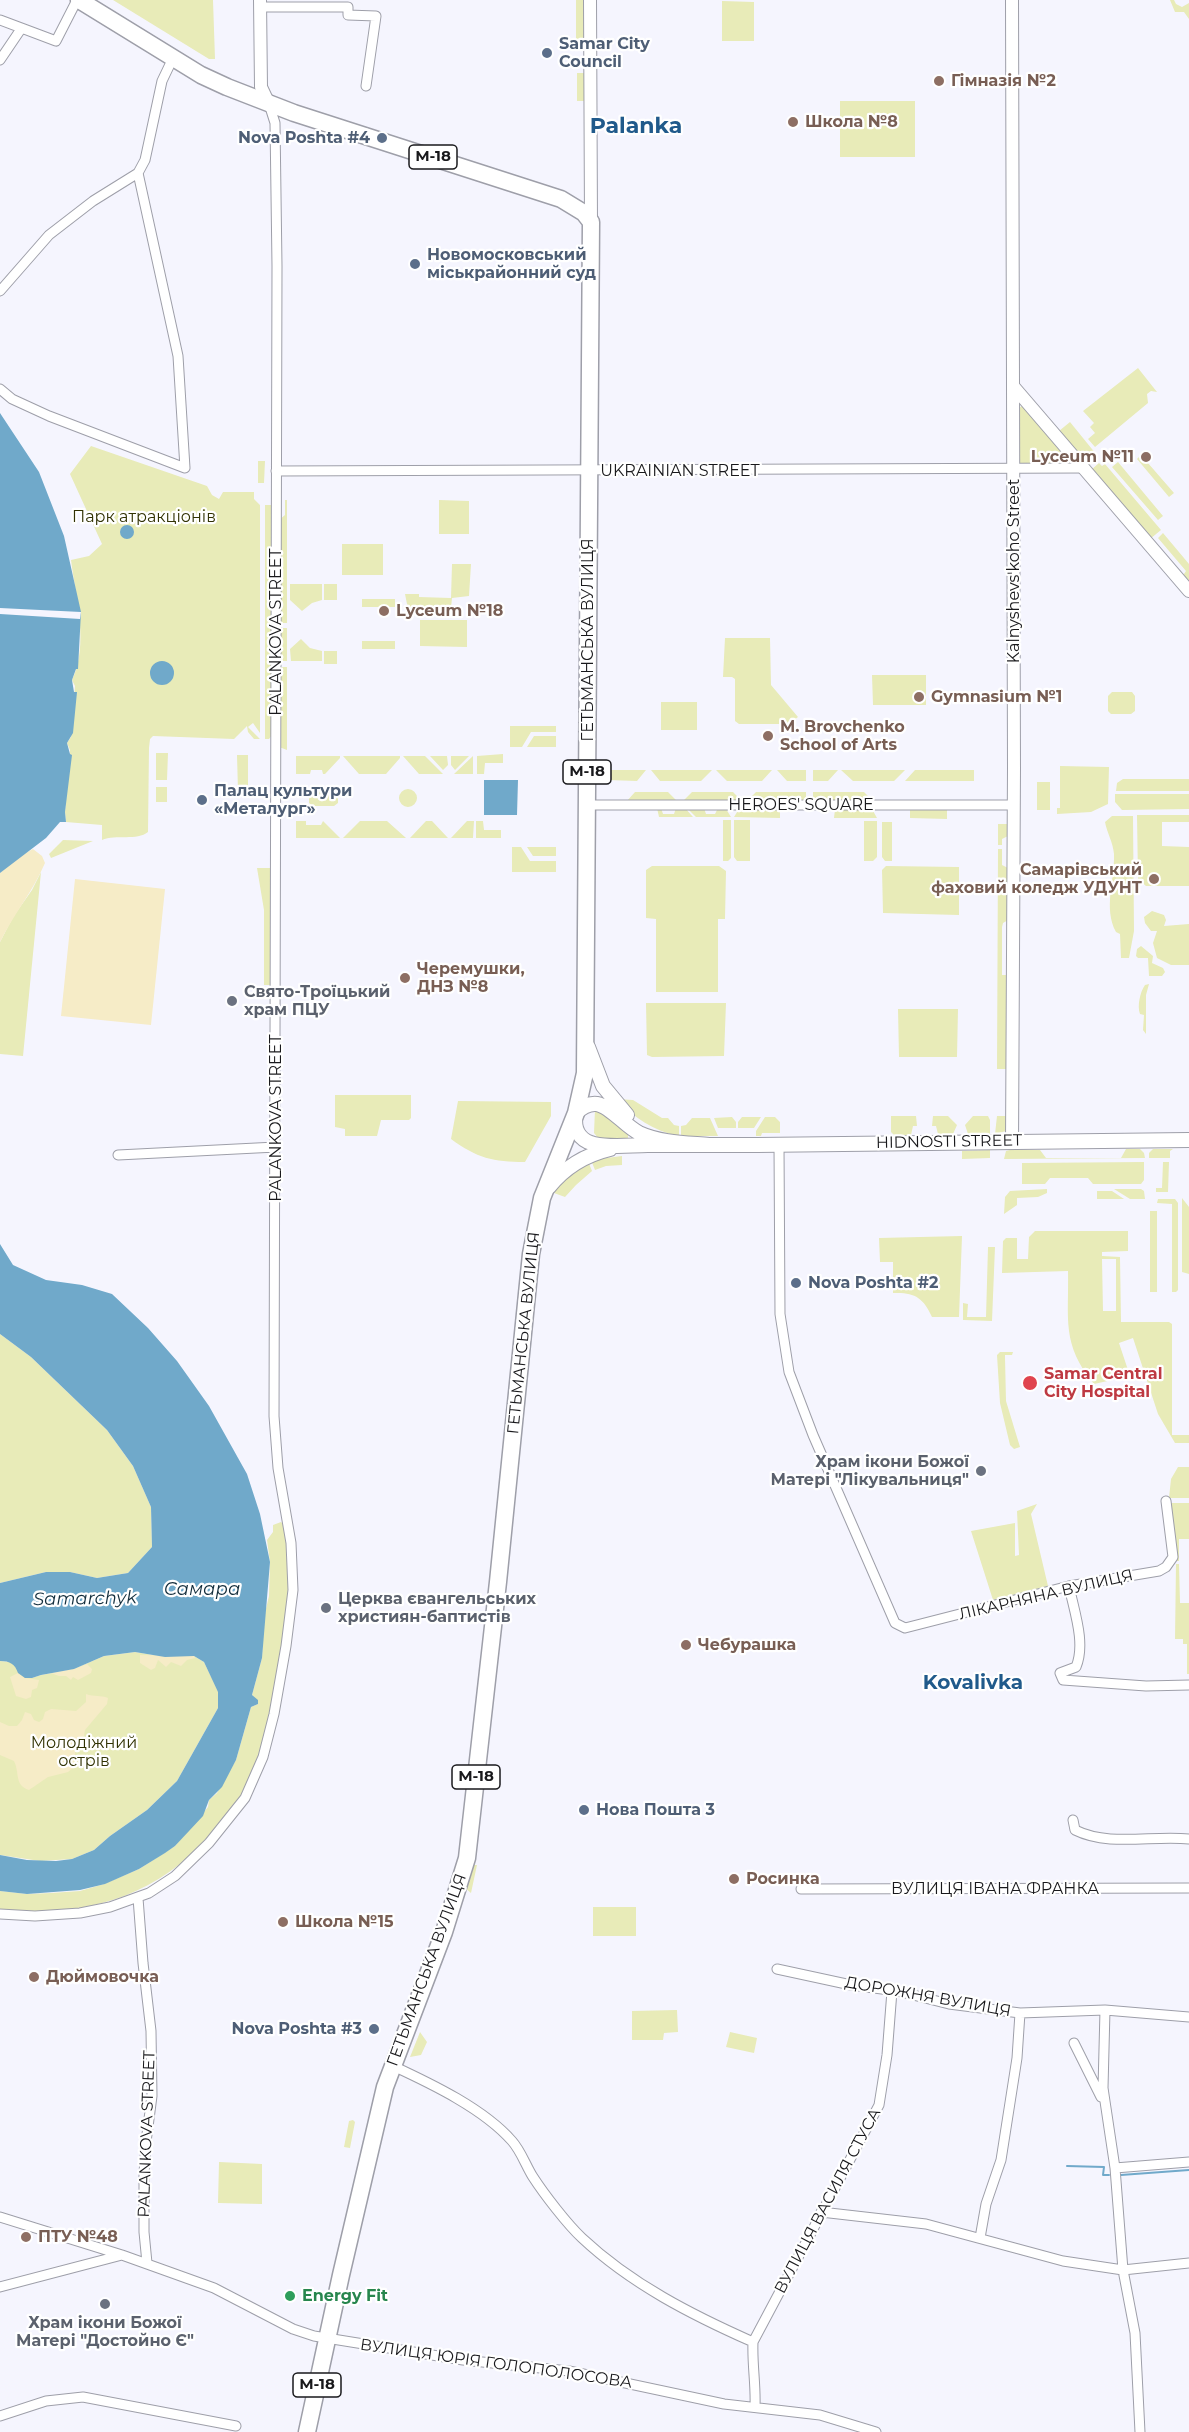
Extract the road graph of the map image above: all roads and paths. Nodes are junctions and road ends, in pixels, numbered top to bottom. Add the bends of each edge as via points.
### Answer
1 (78, 0) edge
2 (590, 0) edge
3 (1012, 0) edge
4 (260, 3) edge
5 (0, 20) edge
6 (21, 29) junction
7 (173, 58) junction
8 (0, 60) edge
9 (366, 86) dead end
10 (269, 104) junction
11 (138, 173) junction
12 (591, 222) junction
13 (0, 291) edge
14 (1013, 386) junction
15 (0, 389) edge
16 (1014, 468) junction
17 (1085, 468) junction
18 (276, 471) junction
19 (589, 471) junction
20 (1189, 591) edge
21 (587, 805) junction
22 (1014, 805) junction
23 (586, 1037) junction
24 (576, 1113) junction
25 (1189, 1140) edge
26 (1012, 1142) junction
27 (779, 1144) junction
28 (629, 1145) junction
29 (709, 1145) junction
30 (276, 1147) junction
31 (118, 1155) dead end
32 (544, 1193) junction
33 (1166, 1501) dead end
34 (1069, 1586) junction
35 (1189, 1685) edge
36 (1073, 1820) dead end
37 (1189, 1839) edge
38 (1189, 1888) edge
39 (801, 1889) dead end
40 (138, 1898) junction
41 (0, 1914) edge
42 (777, 1969) dead end
43 (892, 1990) junction
44 (1105, 2010) junction
45 (1020, 2013) junction
46 (1189, 2017) edge
47 (1074, 2043) dead end
48 (393, 2066) junction
49 (1106, 2105) junction
50 (1189, 2162) edge
51 (1115, 2168) junction
52 (821, 2212) junction
53 (0, 2217) edge
54 (980, 2238) junction
55 (122, 2255) junction
56 (147, 2263) junction
57 (1189, 2263) edge
58 (1123, 2270) junction
59 (0, 2287) edge
60 (327, 2339) junction
61 (753, 2342) junction
62 (755, 2407) junction
63 (0, 2416) edge
64 (236, 2426) dead end
65 (308, 2432) edge
66 (876, 2432) edge
67 (1140, 2432) edge

1 - 6 street via 56,41
1 - 7 highway, М-18
2 - 12 street, ГЕТЬМАНСЬКА ВУЛИЦЯ
3 - 14 street, Kalnyshevsʹkoho Street
4 - 9 street via 348,7 348,15 376,16
4 - 10 street via 261,87
5 - 6 street
6 - 8 street
7 - 10 highway, М-18
7 - 11 street via 162,81 145,160
10 - 12 highway, М-18 via 561,199
10 - 18 street, PALANKOVA STREET via 275,123
11 - 13 street via 49,235
11 - 15 street via 178,356 185,468 49,416
12 - 19 highway, ГЕТЬМАНСЬКА ВУЛИЦЯ / М-18
14 - 16 street, Kalnyshevsʹkoho Street
14 - 17 street
16 - 17 street, UKRAINIAN STREET
16 - 19 street, UKRAINIAN STREET
16 - 22 street, Kalnyshevsʹkoho Street
17 - 20 street
18 - 19 street, UKRAINIAN STREET
18 - 30 street, PALANKOVA STREET
19 - 21 highway, ГЕТЬМАНСЬКА ВУЛИЦЯ / М-18
21 - 22 street, HEROES' SQUARE
21 - 23 highway, ГЕТЬМАНСЬКА ВУЛИЦЯ / М-18
22 - 26 street, Kalnyshevsʹkoho Street
23 - 24 highway, ГЕТЬМАНСЬКА ВУЛИЦЯ / М-18 via 585,1073
23 - 29 main road, HIDNOSTI STREET via 603,1086 629,1117 659,1134
24 - 28 main road, HIDNOSTI STREET via 574,1122 582,1138 593,1144
24 - 29 main road, HIDNOSTI STREET via 585,1105 595,1104 628,1127 651,1137
24 - 32 highway, ГЕТЬМАНСЬКА ВУЛИЦЯ / М-18
25 - 26 main road, HIDNOSTI STREET
26 - 27 main road, HIDNOSTI STREET
27 - 29 main road, HIDNOSTI STREET
27 - 34 street, ЛІКАРНЯНА ВУЛИЦЯ via 780,1314 786,1362 813,1435 896,1623 905,1628
28 - 29 main road, HIDNOSTI STREET
28 - 32 main road, HIDNOSTI STREET via 586,1156
30 - 31 street
30 - 40 street, PALANKOVA STREET via 274,1416 293,1566 286,1646 274,1714 263,1757 245,1798 209,1843 175,1876
32 - 48 highway, ГЕТЬМАНСЬКА ВУЛИЦЯ / М-18 via 531,1254 467,1858 444,1932
33 - 34 street, ЛІКАРНЯНА ВУЛИЦЯ via 1173,1557 1166,1567
34 - 35 street via 1079,1660 1076,1667 1060,1673 1063,1680
36 - 37 street via 1075,1830 1112,1839
38 - 39 street, ВУЛИЦЯ ІВАНА ФРАНКА
40 - 41 street, PALANKOVA STREET via 80,1913
40 - 56 street, PALANKOVA STREET via 152,2063 144,2174
42 - 43 street, ДОРОЖНЯ ВУЛИЦЯ
43 - 45 street, ДОРОЖНЯ ВУЛИЦЯ via 949,2004
43 - 52 street, ВУЛИЦЯ ВАСИЛЯ СТУСА via 879,2105
44 - 45 street, ДОРОЖНЯ ВУЛИЦЯ
44 - 46 street, ДОРОЖНЯ ВУЛИЦЯ
44 - 49 street
45 - 54 street via 1001,2160 986,2204
47 - 49 street
48 - 60 highway, ГЕТЬМАНСЬКА ВУЛИЦЯ / М-18 via 377,2117
48 - 61 street via 479,2112 513,2142 535,2179 574,2228 605,2257 697,2317
49 - 51 street
50 - 51 street
51 - 58 street
52 - 54 street via 927,2224
52 - 61 street, ВУЛИЦЯ ВАСИЛЯ СТУСА
53 - 55 street, ВУЛИЦЯ ЮРІЯ ГОЛОПОЛОСОВА
54 - 58 street via 1063,2261
55 - 56 street, ВУЛИЦЯ ЮРІЯ ГОЛОПОЛОСОВА
55 - 59 street
56 - 60 street, ВУЛИЦЯ ЮРІЯ ГОЛОПОЛОСОВА via 214,2288 293,2329
57 - 58 street
58 - 67 street via 1135,2333
60 - 62 street, ВУЛИЦЯ ЮРІЯ ГОЛОПОЛОСОВА via 569,2371
60 - 65 highway, ГЕТЬМАНСЬКА ВУЛИЦЯ / М-18
61 - 62 street, ВУЛИЦЯ ВАСИЛЯ СТУСА
62 - 66 street, ВУЛИЦЯ ЮРІЯ ГОЛОПОЛОСОВА via 820,2415
63 - 64 street via 46,2401 84,2397

